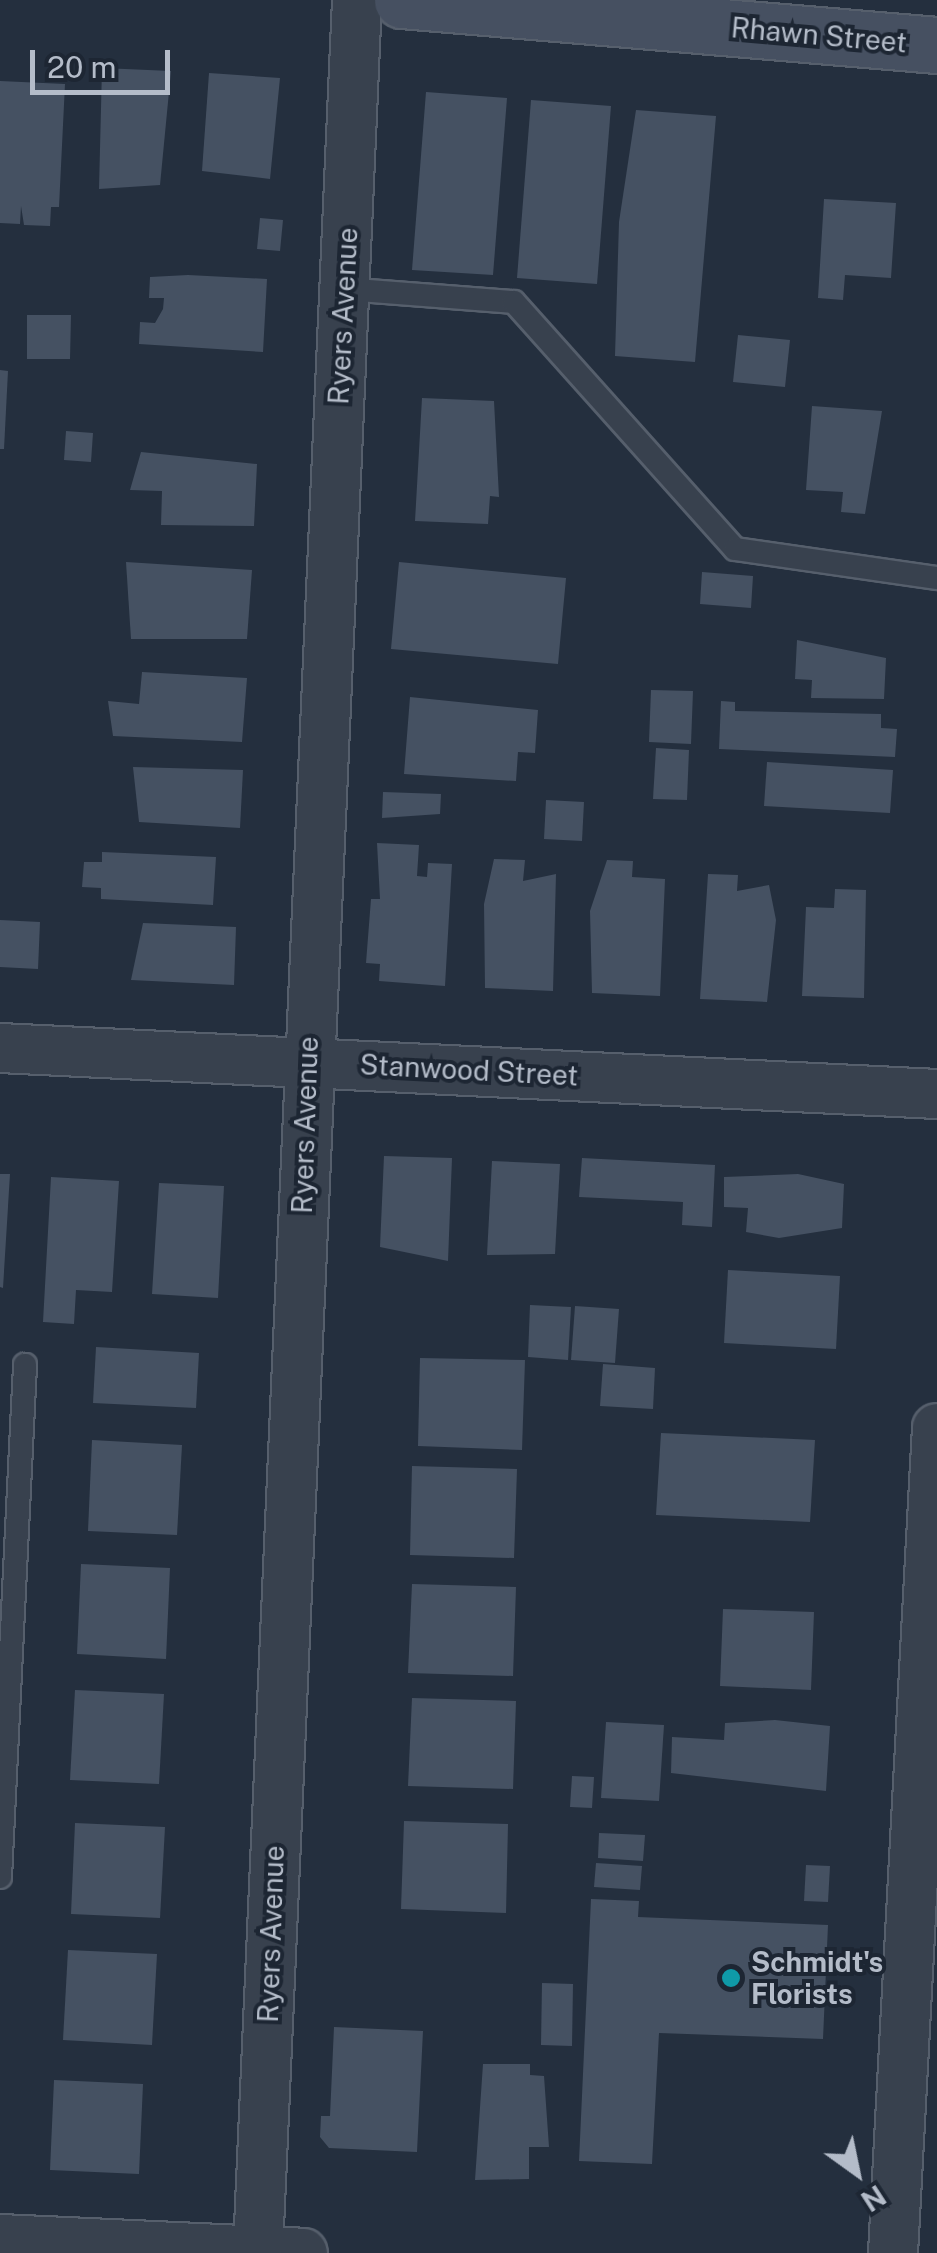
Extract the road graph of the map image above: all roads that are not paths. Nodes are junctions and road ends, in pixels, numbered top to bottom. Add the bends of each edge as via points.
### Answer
1 (357, 0) edge
2 (402, 0) edge
3 (414, 0) edge
4 (937, 45) edge
5 (344, 289) junction
6 (937, 578) edge
7 (0, 1048) edge
8 (308, 1062) junction
9 (937, 1094) edge
10 (25, 1365) dead end
11 (937, 1428) edge
12 (933, 1609) edge
13 (0, 1877) edge
14 (0, 2239) edge
15 (280, 2252) edge
16 (893, 2253) edge

1 - 5 street, Ryers Avenue
2 - 3 main road, Rhawn Street
3 - 4 main road, Rhawn Street
5 - 6 lane via 514,302 735,549
5 - 8 street, Ryers Avenue
7 - 8 street, Stanwood Street
8 - 9 street, Stanwood Street
8 - 15 street, Ryers Avenue
10 - 13 lane
11 - 12 street
12 - 16 street
14 - 15 street

